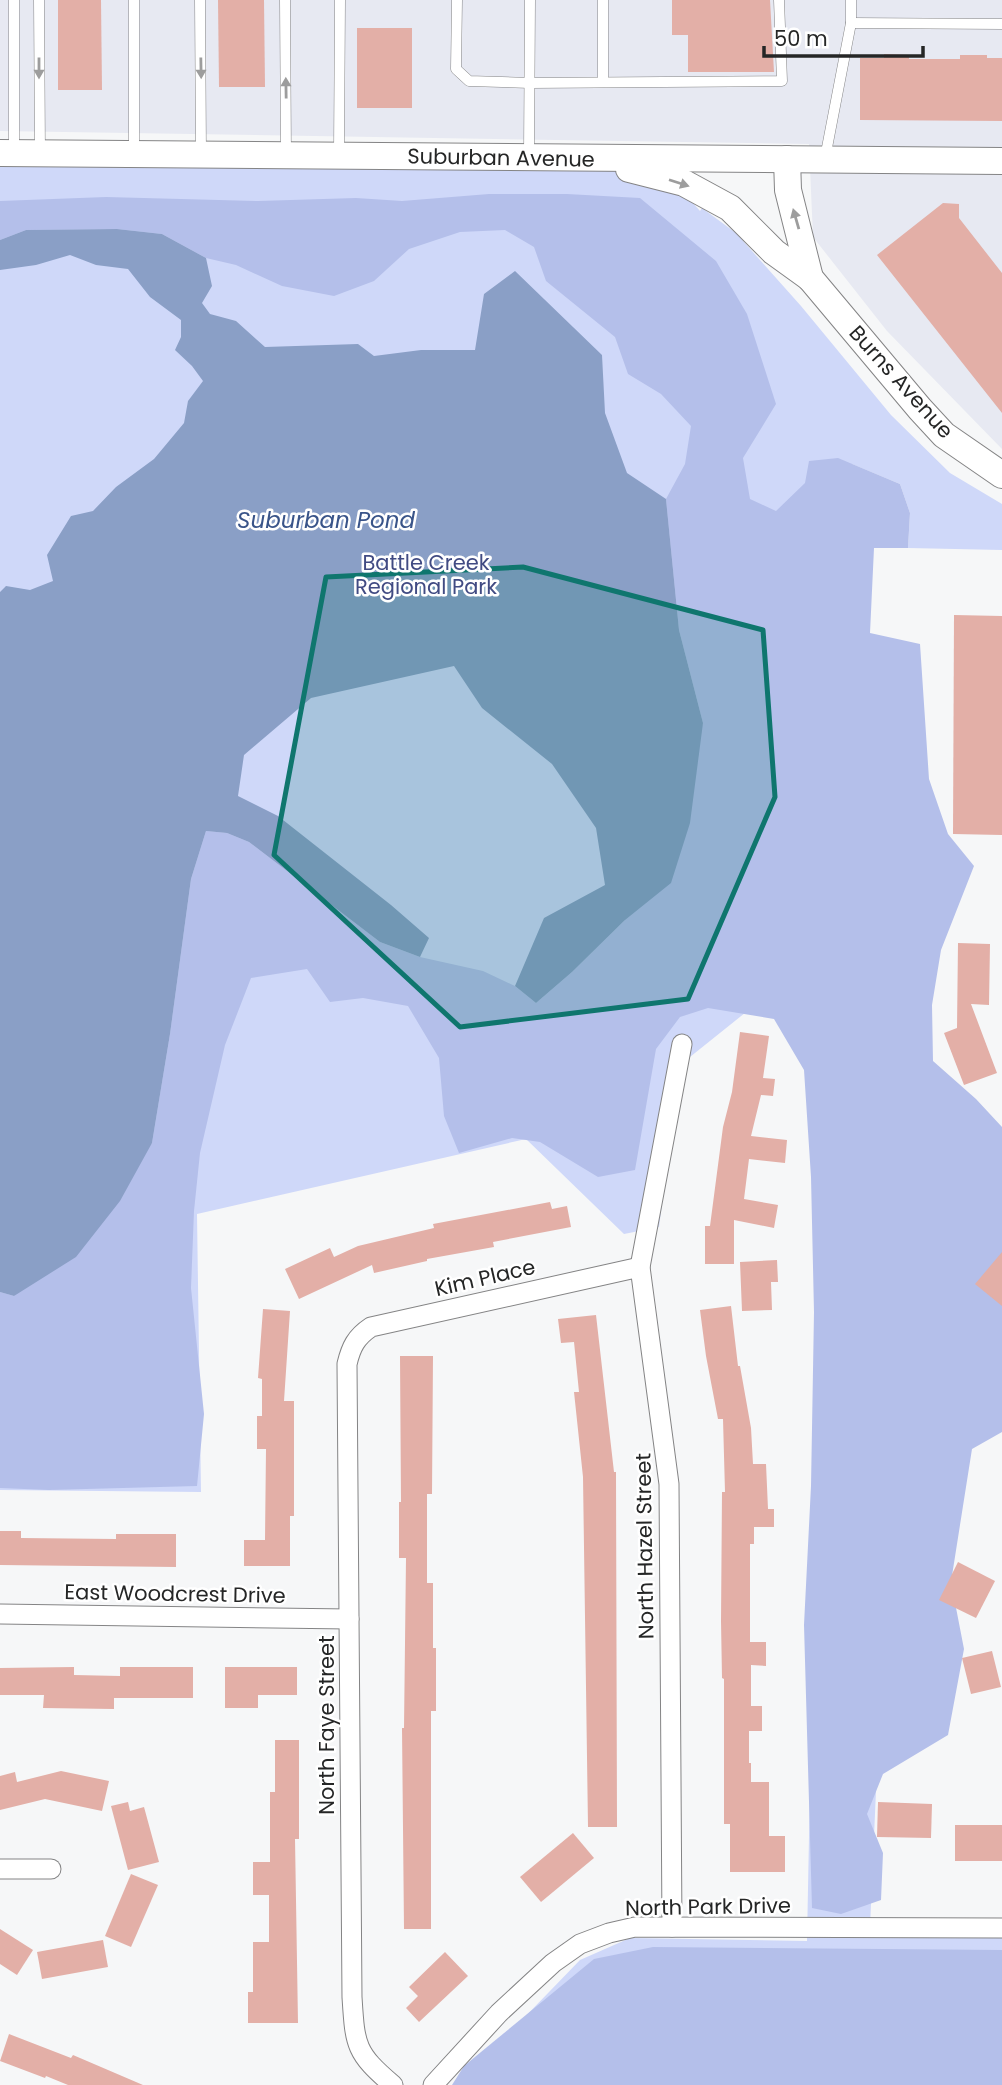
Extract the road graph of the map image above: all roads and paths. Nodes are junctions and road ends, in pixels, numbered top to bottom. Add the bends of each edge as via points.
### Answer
1 (14, 0) edge
2 (39, 0) edge
3 (134, 0) edge
4 (200, 0) edge
5 (285, 0) edge
6 (340, 0) edge
7 (457, 0) edge
8 (530, 0) edge
9 (603, 0) edge
10 (779, 0) edge
11 (851, 0) edge
12 (851, 23) junction
13 (1002, 24) edge
14 (603, 82) junction
15 (530, 83) junction
16 (18, 153) edge
17 (134, 153) junction
18 (201, 156) junction
19 (286, 156) junction
20 (339, 157) junction
21 (528, 158) junction
22 (825, 158) junction
23 (590, 159) junction
24 (787, 159) junction
25 (1002, 161) edge
26 (810, 278) junction
27 (1002, 475) edge
28 (682, 1044) dead end
29 (640, 1267) junction
30 (351, 1349) joint
31 (0, 1614) edge
32 (349, 1619) junction
33 (0, 1869) edge
34 (51, 1869) dead end
35 (672, 1927) junction
36 (1002, 1928) edge
37 (393, 2085) edge
38 (433, 2085) edge

1 - 16 lane
2 -> 16 lane
3 - 17 lane
4 -> 18 lane
19 -> 5 lane
6 - 20 lane
7 - 15 lane via 456,69 460,75 469,81
8 - 15 lane
9 - 14 lane
10 - 14 lane via 782,81
11 - 12 lane
12 - 13 lane
12 - 22 lane
14 - 15 lane
15 - 21 lane
16 - 17 street, Suburban Avenue
17 - 18 street, Suburban Avenue
18 - 19 street, Suburban Avenue
19 - 20 street, Suburban Avenue
20 - 21 street, Suburban Avenue
21 - 23 street, Suburban Avenue
22 - 24 street, Suburban Avenue
22 - 25 street, Suburban Avenue
23 - 24 street, Suburban Avenue
23 -> 26 street, Burns Avenue via 684,183 708,195 730,208
26 -> 24 street, Burns Avenue via 788,190
26 - 27 street, Burns Avenue via 944,435
28 - 29 street, North Hazel Street
29 - 30 street, Kim Place via 371,1327 358,1336
29 - 35 street, North Hazel Street via 669,1484
30 - 32 street, North Faye Street via 346,1364
31 - 32 street, East Woodcrest Drive
32 - 37 street, North Faye Street via 355,2038 373,2069
33 - 34 street
35 - 36 street, North Park Drive
35 - 38 street, North Park Drive via 635,1927 580,1944 499,2013

